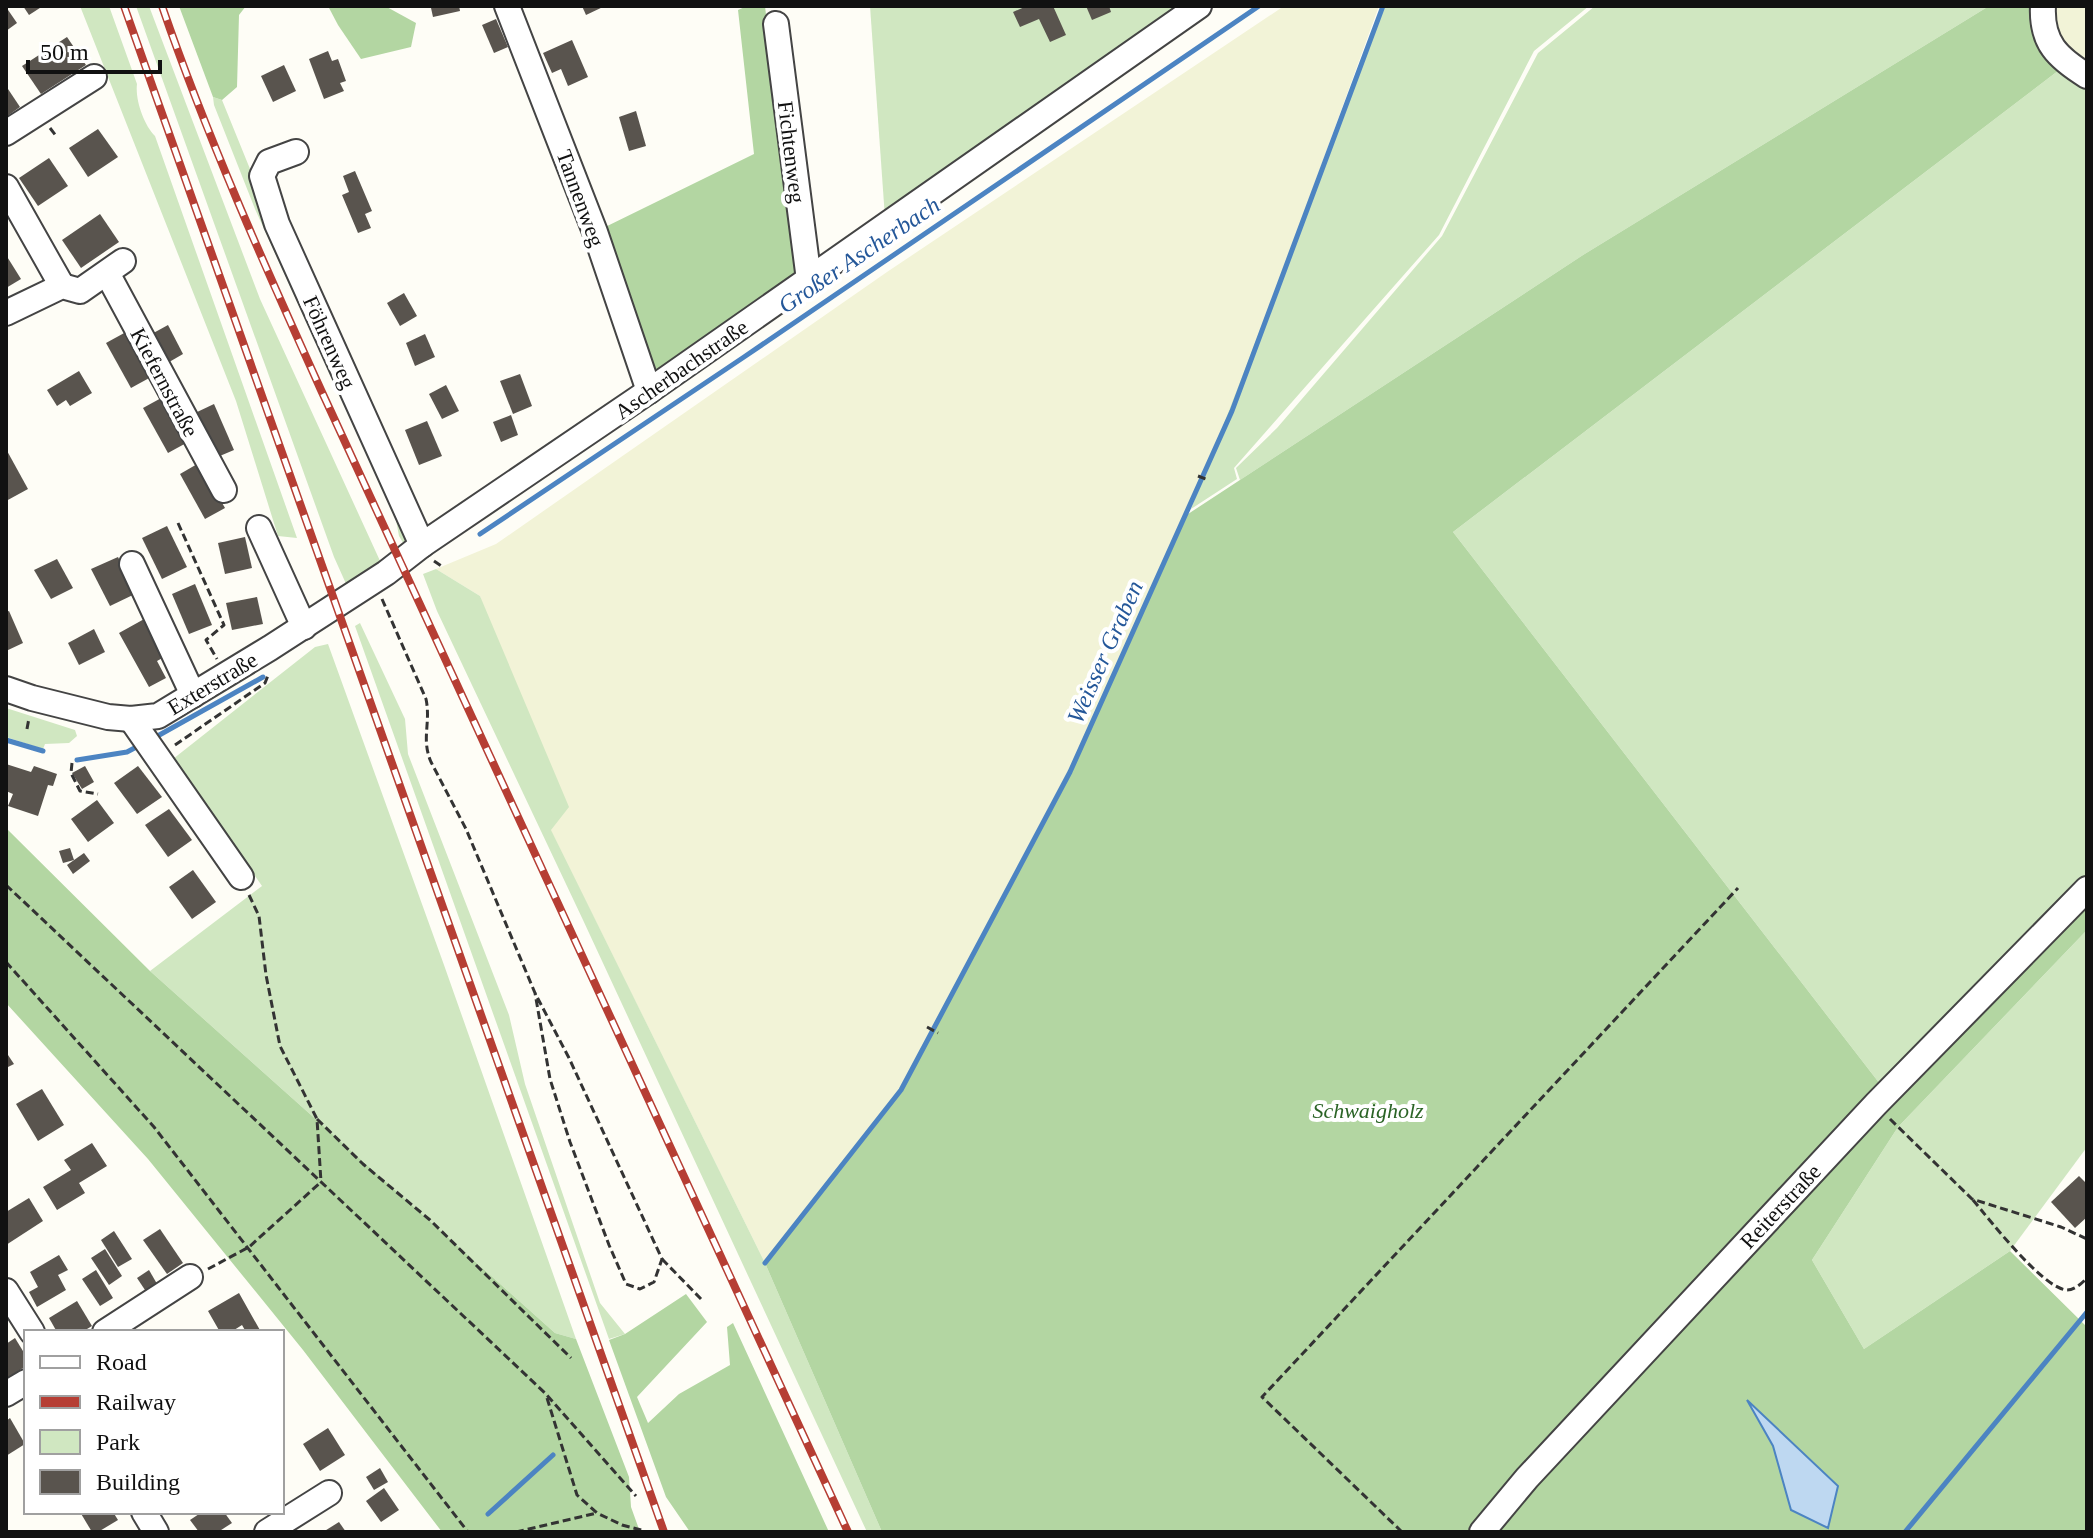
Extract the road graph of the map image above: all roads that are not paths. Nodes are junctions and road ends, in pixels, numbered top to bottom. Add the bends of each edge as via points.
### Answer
1 (507, 6) edge
2 (1199, 6) edge
3 (2043, 6) edge
4 (776, 24) dead end
5 (2087, 76) edge
6 (94, 77) dead end
7 (6, 133) edge
8 (296, 152) dead end
9 (6, 187) edge
10 (809, 280) junction
11 (62, 286) junction
12 (6, 313) edge
13 (649, 391) junction
14 (224, 490) dead end
15 (259, 528) dead end
16 (427, 552) junction
17 (132, 564) dead end
18 (310, 622) junction
19 (6, 689) edge
20 (193, 695) junction
21 (131, 719) junction
22 (241, 877) road end
23 (2087, 889) edge
24 (190, 1277) road end
25 (6, 1291) edge
26 (31, 1330) edge
27 (108, 1330) edge
28 (24, 1383) edge
29 (6, 1394) edge
30 (329, 1493) dead end
31 (145, 1514) edge
32 (156, 1532) edge
33 (267, 1532) edge
34 (1482, 1532) edge

1 - 13 street, Tannenweg via 595,232
2 - 10 street, Ascherbachstraße
3 - 5 street via 2049,44
4 - 10 street, Fichtenweg
6 - 7 street
8 - 16 street, Föhrenweg via 269,162 262,176 277,224
9 - 11 street
10 - 13 street, Ascherbachstraße
11 - 12 street, Kiefernstraße
11 - 14 street, Kiefernstraße via 80,291 115,267
13 - 16 street, Ascherbachstraße
15 - 18 street
16 - 18 street, Ascherbachstraße
17 - 20 street
18 - 20 street, Exterstraße
19 - 21 street, Exterstraße
20 - 21 street, Exterstraße via 158,716
21 - 22 street
23 - 34 street, Reiterstraße via 1876,1104
24 - 27 street
25 - 26 street
28 - 29 street
30 - 33 street
31 - 32 street

